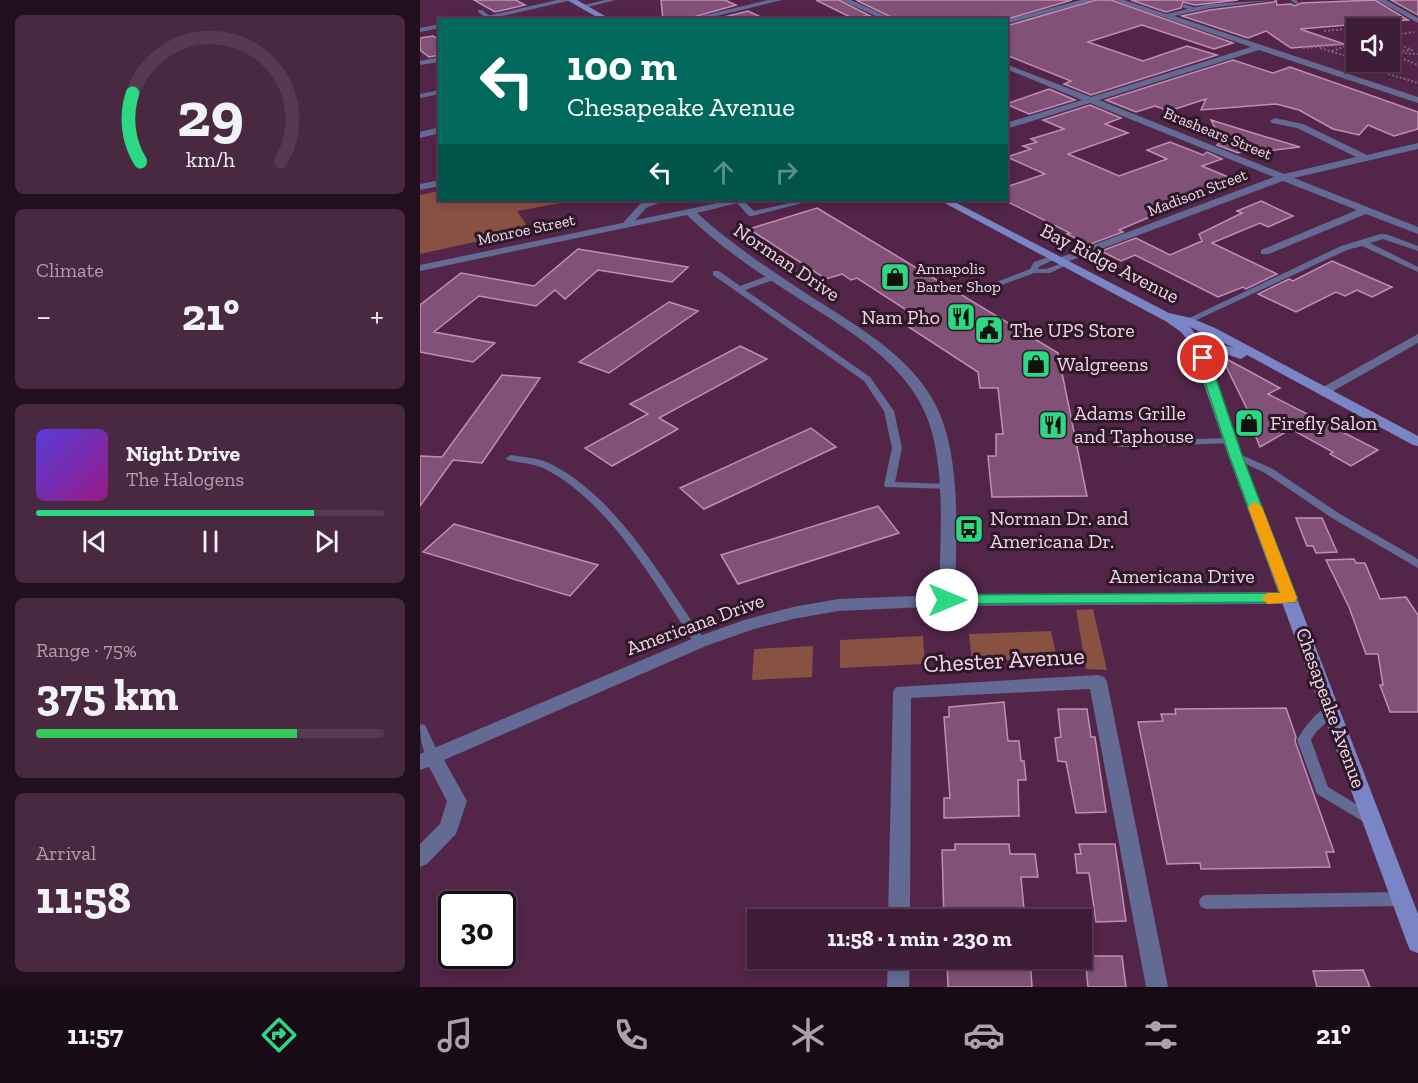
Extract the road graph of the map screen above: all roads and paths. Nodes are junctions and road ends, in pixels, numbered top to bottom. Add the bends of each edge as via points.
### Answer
1 (570, 0) edge
2 (613, 0) edge
3 (778, 0) edge
4 (845, 0) edge
5 (1090, 0) edge
6 (1117, 0) edge
7 (1270, 0) edge
8 (1381, 0) edge
9 (583, 6) junction
10 (1184, 6) dead end
11 (1194, 9) junction
12 (480, 11) dead end
13 (1166, 16) junction
14 (494, 17) edge
15 (605, 18) edge
16 (697, 18) edge
17 (887, 18) edge
18 (1008, 21) edge
19 (1418, 21) edge
20 (438, 26) edge
21 (1346, 29) edge
22 (420, 30) edge
23 (1324, 31) dead end
24 (1418, 31) edge
25 (1400, 34) edge
26 (1400, 44) edge
27 (1346, 45) edge
28 (1346, 46) edge
29 (1260, 47) junction
30 (1331, 51) junction
31 (1400, 51) edge
32 (1400, 53) edge
33 (1418, 54) edge
34 (1346, 56) edge
35 (1400, 57) edge
36 (438, 58) edge
37 (1418, 61) edge
38 (420, 63) edge
39 (1412, 63) junction
40 (1418, 65) edge
41 (1008, 67) edge
42 (1382, 72) edge
43 (1418, 83) edge
44 (438, 92) edge
45 (420, 96) edge
46 (1091, 100) junction
47 (1418, 100) edge
48 (1275, 121) dead end
49 (1008, 125) edge
50 (438, 130) edge
51 (420, 135) edge
52 (1418, 146) edge
53 (1365, 159) junction
54 (1284, 177) junction
55 (438, 183) edge
56 (420, 186) edge
57 (659, 201) edge
58 (737, 201) edge
59 (743, 201) edge
60 (806, 201) edge
61 (946, 201) edge
62 (1367, 210) junction
63 (689, 211) junction
64 (627, 224) junction
65 (1418, 231) edge
66 (1363, 243) junction
67 (1418, 249) edge
68 (1265, 252) dead end
69 (1060, 261) junction
70 (420, 268) edge
71 (1418, 270) edge
72 (716, 273) dead end
73 (773, 277) junction
74 (985, 288) dead end
75 (740, 289) junction
76 (1165, 316) junction
77 (1187, 321) junction
78 (1418, 338) edge
79 (1200, 349) junction
80 (1283, 369) junction
81 (1323, 391) junction
82 (1230, 441) junction
83 (1418, 442) edge
84 (1119, 444) dead end
85 (1235, 455) junction
86 (511, 458) dead end
87 (947, 487) junction
88 (1418, 564) edge
89 (1290, 598) junction
90 (947, 600) junction
91 (700, 642) junction
92 (1332, 710) junction
93 (420, 729) edge
94 (426, 759) edge
95 (1372, 820) junction
96 (420, 858) edge
97 (1402, 899) junction
98 (1206, 902) dead end
99 (899, 909) edge
100 (1418, 943) edge
101 (899, 969) edge
102 (898, 987) edge
103 (1157, 987) edge

1 - 9 main road
1 - 14 street
2 - 9 lane
3 - 16 street
4 - 17 street
5 - 18 street
6 - 13 street
7 - 11 street
8 - 19 street
9 - 15 main road
10 - 11 lane
11 - 13 street
12 - 14 lane
13 - 29 street
20 - 22 street
21 - 23 path
24 - 25 path
26 - 31 path via 1412,50
27 - 30 path via 1316,47
28 - 30 path
29 - 46 street
29 - 47 street
30 - 34 path
32 - 33 path
35 - 39 path
36 - 38 street
37 - 39 path
39 - 40 path
41 - 46 street, Brashears Street
42 - 43 path
44 - 45 lane
46 - 49 street
46 - 54 street, Brashears Street
48 - 53 street via 1300,126
50 - 51 street
52 - 53 street, Madison Street
53 - 54 street, Madison Street
54 - 62 street, Brashears Street
54 - 69 street, Madison Street
55 - 56 street
57 - 64 lane via 643,206
58 - 63 street, Monroe Street
59 - 60 lane via 752,214
61 - 69 main road, Bay Ridge Avenue
62 - 65 street, Brashears Street
62 - 68 street
63 - 64 street, Monroe Street
63 - 73 street, Norman Drive via 712,234
64 - 70 street, Monroe Street
66 - 67 lane via 1383,236
66 - 71 lane
66 - 77 lane via 1344,248
69 - 74 lane via 1047,271 1033,271
69 - 76 main road, Bay Ridge Avenue
72 - 75 lane
73 - 75 lane
73 - 87 street, Norman Drive via 880,347 915,382 934,416
75 - 87 lane via 867,379 889,411 897,448 889,484
76 - 77 main road, Bay Ridge Avenue
76 - 79 main road, Chesapeake Avenue via 1186,329
77 - 80 main road, Bay Ridge Avenue
78 - 81 street
79 - 80 main road via 1231,351
79 - 82 main road, Chesapeake Avenue
80 - 81 main road, Bay Ridge Avenue
81 - 83 main road, Bay Ridge Avenue
82 - 84 lane
82 - 85 main road, Chesapeake Avenue
85 - 88 lane via 1269,471
85 - 89 main road, Chesapeake Avenue
86 - 91 lane via 544,464 573,481 612,518
87 - 90 street, Norman Drive
89 - 90 street, Americana Drive
89 - 92 main road, Chesapeake Avenue
90 - 91 street, Americana Drive via 838,605 750,624
91 - 94 street, Americana Drive
92 - 95 main road, Chesapeake Avenue
92 - 95 lane via 1311,728 1304,740 1322,790
93 - 94 lane
94 - 96 street via 457,801 449,828
95 - 97 main road, Chesapeake Avenue
97 - 98 lane
97 - 100 main road, Chesapeake Avenue
99 - 103 street, Chester Avenue via 902,692 1098,682
101 - 102 street

